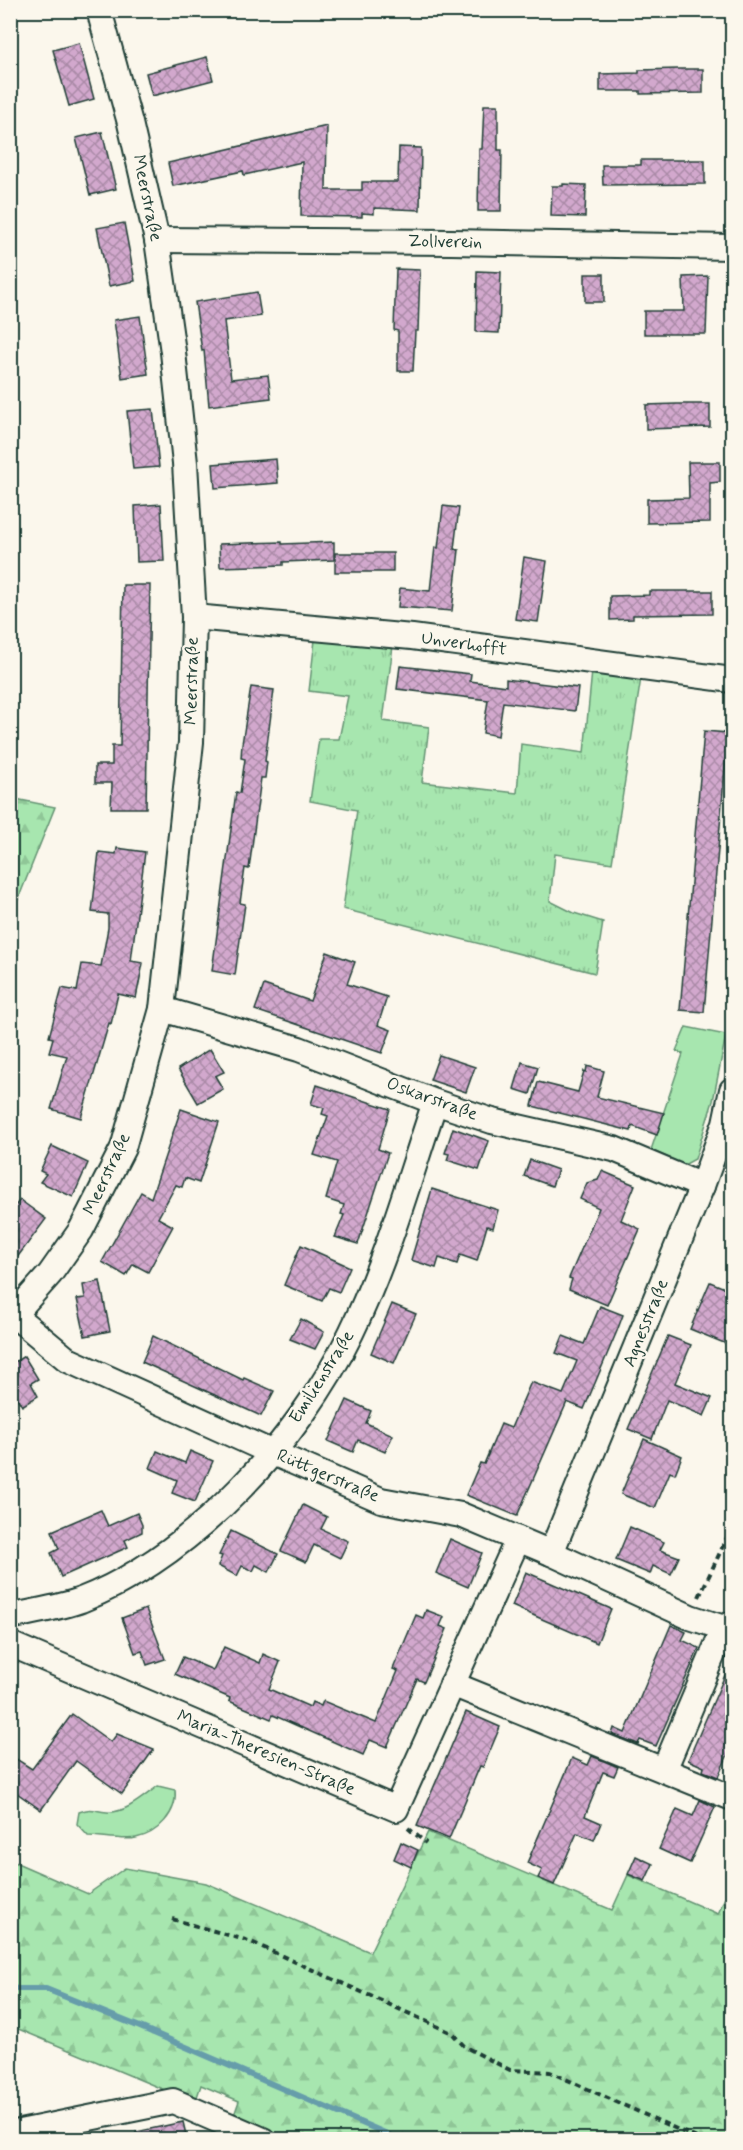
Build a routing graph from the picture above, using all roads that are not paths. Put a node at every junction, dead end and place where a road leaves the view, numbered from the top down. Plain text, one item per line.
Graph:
1 (99, 10) edge
2 (156, 240) junction
3 (732, 247) edge
4 (194, 617) junction
5 (732, 680) edge
6 (162, 1009) junction
7 (732, 1090) edge
8 (435, 1102) junction
9 (702, 1186) junction
10 (13, 1317) edge
11 (273, 1453) junction
12 (518, 1539) junction
13 (551, 1553) junction
14 (10, 1617) edge
15 (730, 1630) edge
16 (10, 1644) edge
17 (452, 1684) junction
18 (664, 1770) junction
19 (732, 1798) edge
20 (10, 2134) edge
21 (263, 2139) edge

1 - 2 street, Meerstraße
2 - 3 street, Zollverein
2 - 4 street, Meerstraße
4 - 5 street, Unverhofft
4 - 6 street, Meerstraße
6 - 8 street, Oskarstraße
6 - 10 street, Meerstraße
7 - 9 street, Agnesstraße
8 - 9 street, Oskarstraße
8 - 11 street, Emilienstraße
9 - 13 street, Agnesstraße
10 - 11 street, Rüttgerstraße
11 - 12 street, Rüttgerstraße
11 - 14 street, Emilienstraße
12 - 13 street, Rüttgerstraße
12 - 17 street, Maria-Theresien-Straße
13 - 15 street, Rüttgerstraße
15 - 18 street, Rüttgerstraße
16 - 17 street, Maria-Theresien-Straße
17 - 18 street
18 - 19 street
20 - 21 street

